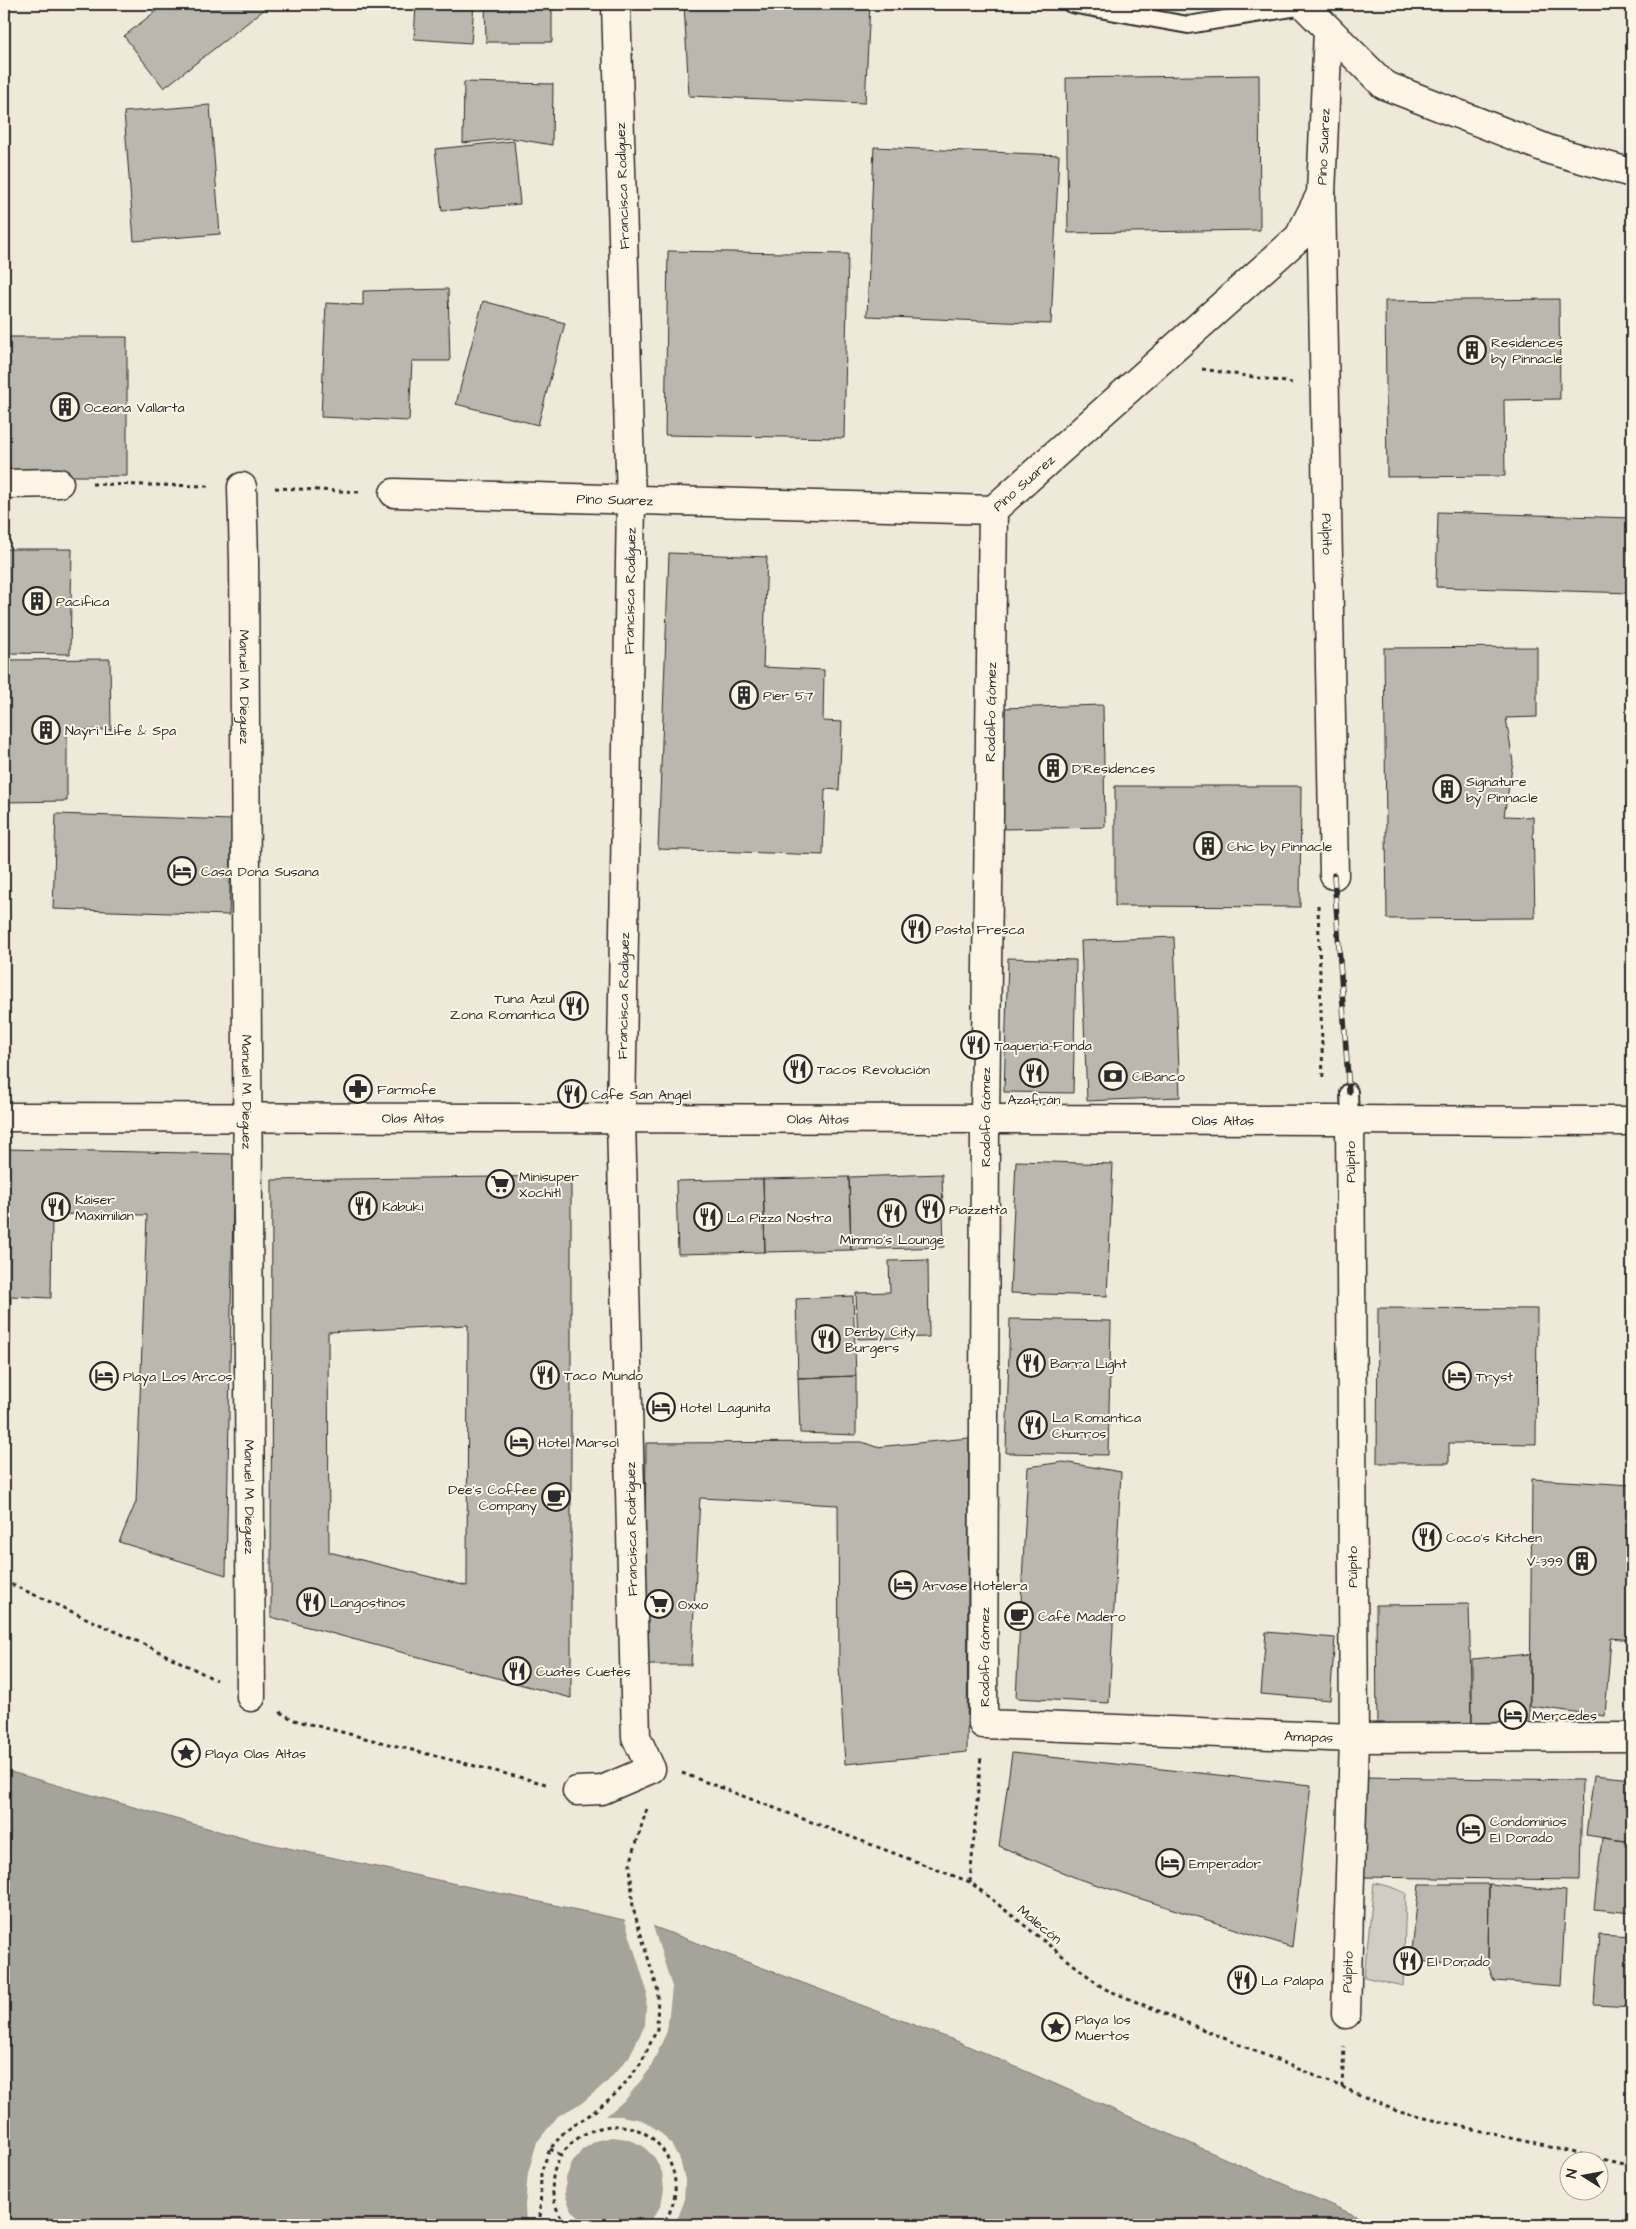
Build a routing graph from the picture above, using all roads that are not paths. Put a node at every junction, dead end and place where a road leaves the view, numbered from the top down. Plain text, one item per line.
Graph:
1 (616, 4) edge
2 (1071, 4) edge
3 (1304, 5) edge
4 (1328, 30) junction
5 (1632, 173) edge
6 (1322, 194) junction
7 (59, 483) dead end
8 (4, 484) edge
9 (242, 487) dead end
10 (394, 493) dead end
11 (630, 501) junction
12 (994, 510) junction
13 (1334, 875) road end
14 (1349, 1092) road end
15 (4, 1117) edge
16 (248, 1118) junction
17 (621, 1119) junction
18 (985, 1119) junction
19 (1350, 1120) junction
20 (1632, 1121) edge
21 (251, 1697) dead end
22 (983, 1724) joint
23 (1632, 1737) edge
24 (1354, 1738) junction
25 (577, 1791) dead end
26 (1346, 2014) road end

1 - 11 street, Francisca Rodiguez
2 - 3 lane
3 - 4 street
4 - 5 street
4 - 6 street, Pino Suarez
6 - 12 street, Pino Suarez
6 - 13 street, Púlpito
7 - 8 street
9 - 16 street, Manuel M. Dieguez
10 - 11 street, Pino Suarez
11 - 12 street, Pino Suarez
11 - 17 street, Francisca Rodiguez
12 - 18 street, Rodolfo Gómez
14 - 19 lane
15 - 16 street, Olas Altas
16 - 17 street, Olas Altas
16 - 21 street, Manuel M. Dieguez
17 - 18 street, Olas Altas
17 - 25 street, Francisca Rodríguez
18 - 19 street, Olas Altas
18 - 22 street, Rodolfo Gómez
19 - 20 street, Olas Altas
19 - 24 street, Púlpito
22 - 24 street, Amapas
23 - 24 street, Amapas
24 - 26 street, Púlpito

